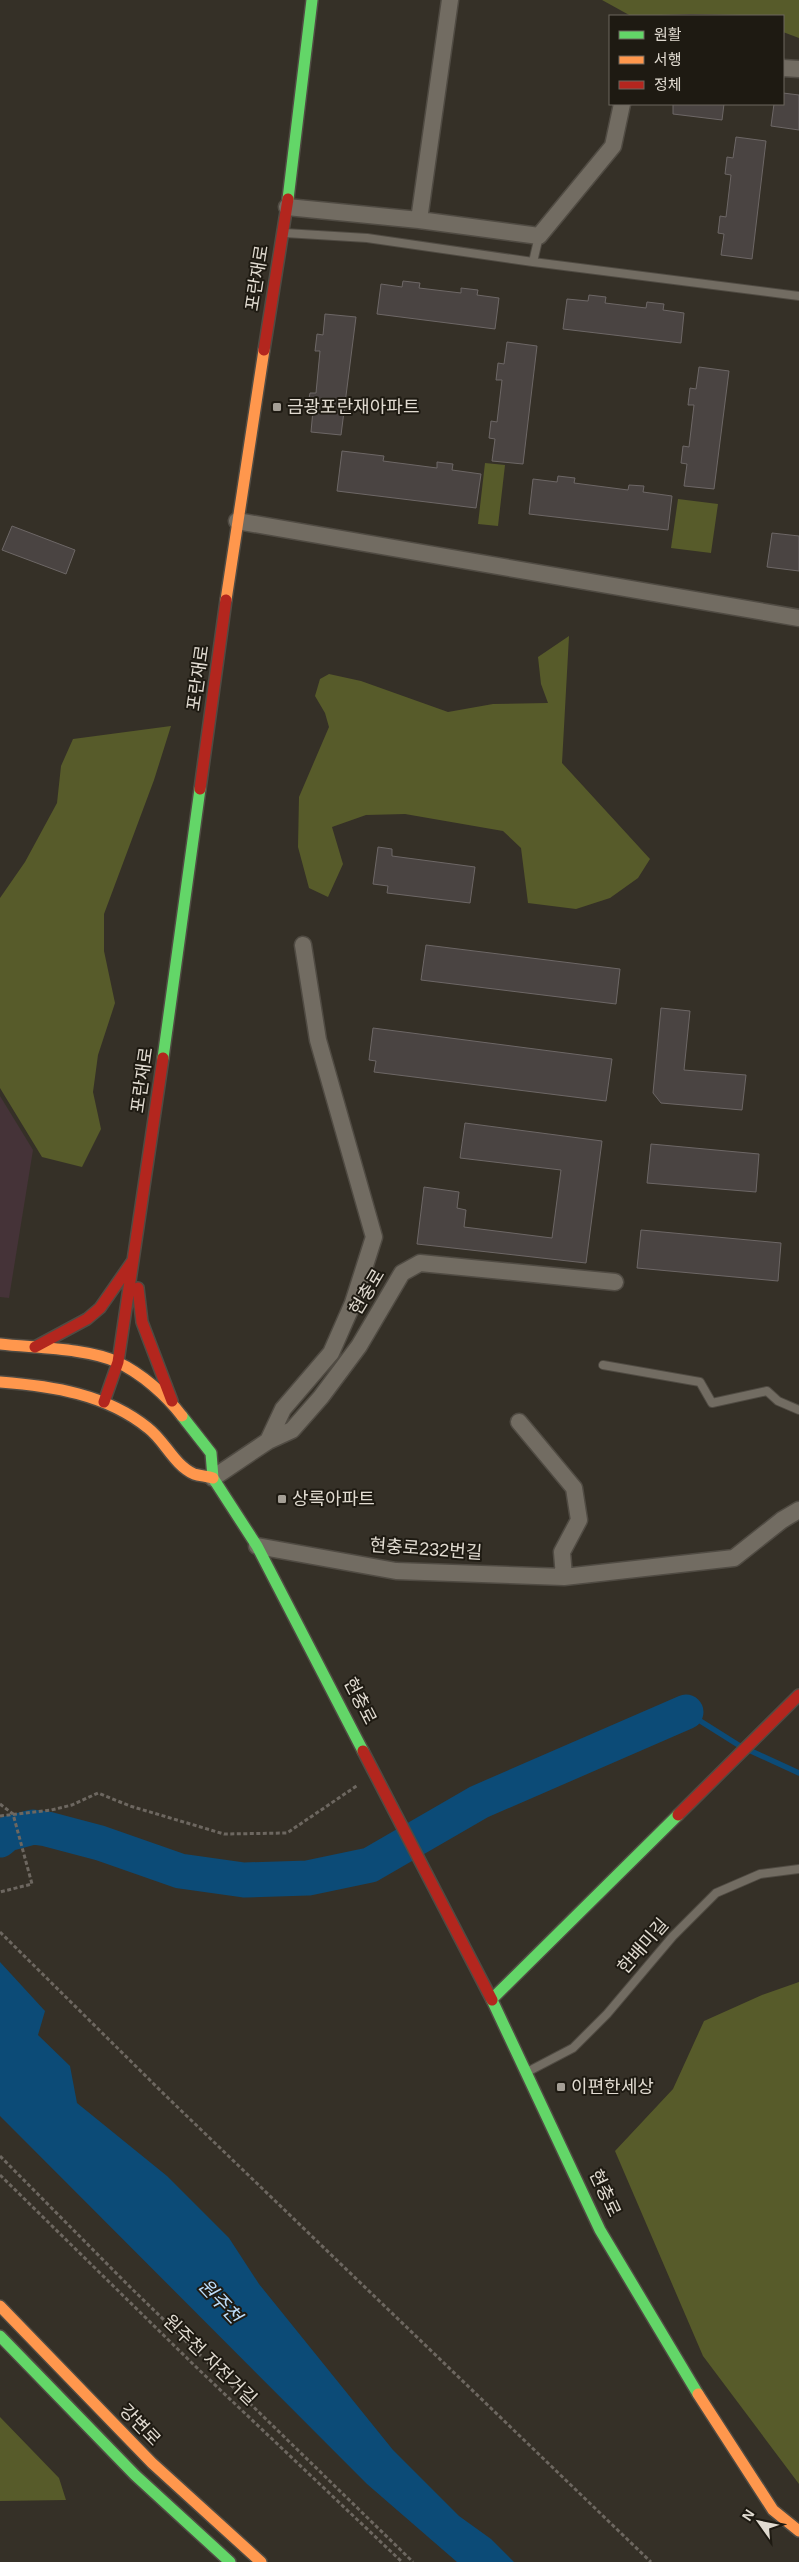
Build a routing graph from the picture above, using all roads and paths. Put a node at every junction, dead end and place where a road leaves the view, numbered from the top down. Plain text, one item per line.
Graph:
1 (312, 0) edge
2 (450, 0) edge
3 (784, 68) edge
4 (799, 68) edge
5 (622, 105) edge
6 (286, 207) junction
7 (420, 220) junction
8 (282, 232) junction
9 (539, 236) junction
10 (533, 262) junction
11 (799, 296) edge
12 (237, 521) junction
13 (799, 618) edge
14 (303, 945) dead end
15 (135, 1257) junction
16 (616, 1282) dead end
17 (0, 1344) edge
18 (35, 1347) junction
19 (118, 1362) junction
20 (603, 1365) dead end
21 (0, 1382) edge
22 (104, 1402) junction
23 (174, 1406) junction
24 (799, 1410) edge
25 (519, 1422) dead end
26 (268, 1441) junction
27 (213, 1478) junction
28 (799, 1510) edge
29 (257, 1546) junction
30 (564, 1577) junction
31 (799, 1696) edge
32 (375, 1773) junction
33 (0, 1804) edge
34 (13, 1814) junction
35 (0, 1816) edge
36 (799, 1869) edge
37 (0, 1892) edge
38 (0, 1932) edge
39 (492, 1999) junction
40 (526, 2073) junction
41 (0, 2156) edge
42 (0, 2175) edge
43 (0, 2306) edge
44 (0, 2336) edge
45 (799, 2531) edge
46 (230, 2562) edge
47 (260, 2562) edge
48 (402, 2562) edge
49 (413, 2562) edge
50 (651, 2562) edge

1 - 6 street, 포란재로
2 - 7 street
3 - 4 street
5 - 9 street
6 - 7 street
6 - 8 street, 포란재로
7 - 9 street
8 - 10 lane
8 - 12 street, 포란재로
9 - 10 lane
10 - 11 lane
12 - 13 street
12 - 15 street, 포란재로
14 - 26 street
15 - 18 street
15 - 19 street, 포란재로
15 - 23 street
16 - 26 street, 현충로
17 - 18 street, 현충로
18 - 19 street, 현충로
19 - 22 street, 포란재로
19 - 23 street, 현충로
20 - 24 lane
21 - 22 street
22 - 27 street
23 - 27 street, 현충로
25 - 30 street
26 - 27 street, 현충로
27 - 29 street, 현충로
28 - 30 street, 현충로232번길
29 - 30 street, 현충로232번길
29 - 32 street, 현충로
31 - 39 street
32 - 34 path
32 - 39 street, 현충로
33 - 34 path
34 - 35 path
34 - 37 path
36 - 40 lane, 한배미길
38 - 50 path
39 - 40 street, 현충로
40 - 45 street, 현충로
41 - 49 path
42 - 48 path, 원주천 자전거길
43 - 47 street, 강변로
44 - 46 street

